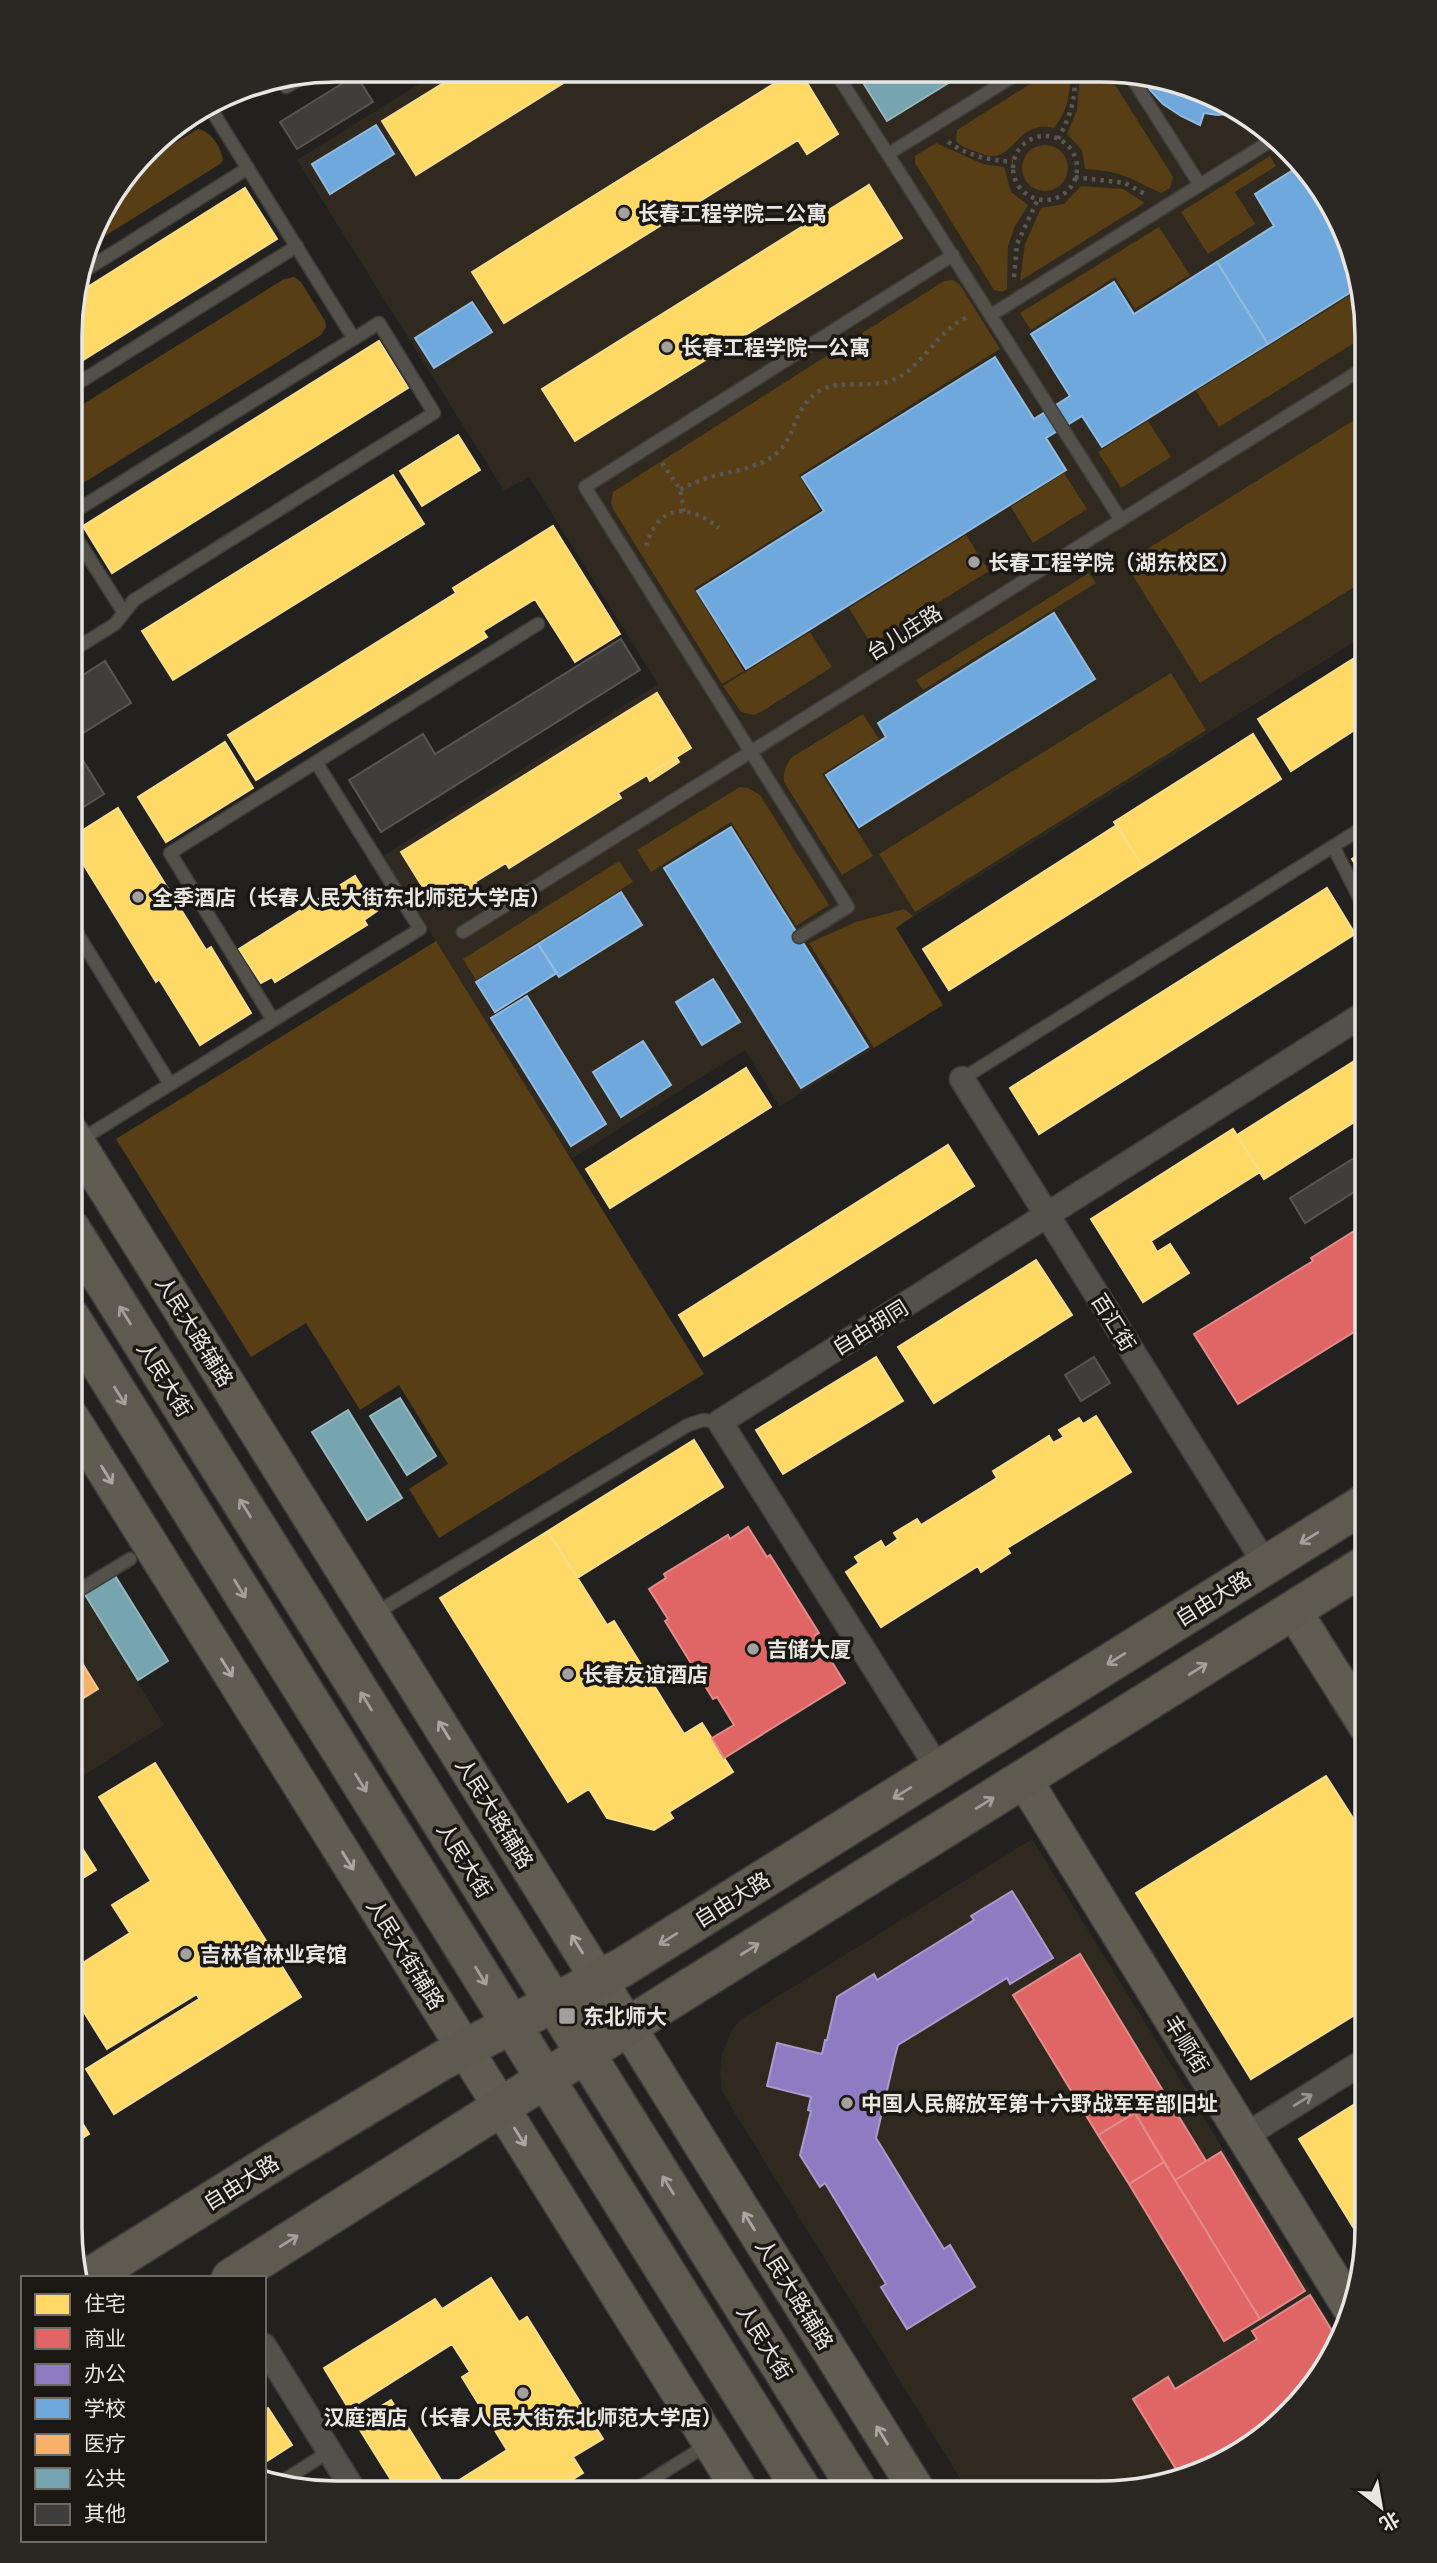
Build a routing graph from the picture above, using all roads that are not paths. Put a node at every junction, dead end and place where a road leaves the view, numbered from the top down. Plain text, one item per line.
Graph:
1 (842, 82) edge
2 (1004, 82) edge
3 (1136, 85) edge
4 (214, 113) edge
5 (1266, 144) edge
6 (888, 154) junction
7 (248, 168) junction
8 (1200, 185) junction
9 (297, 246) junction
10 (953, 255) junction
11 (93, 266) edge
12 (989, 311) junction
13 (354, 339) junction
14 (1355, 374) edge
15 (82, 381) edge
16 (82, 507) edge
17 (1121, 520) junction
18 (82, 547) edge
19 (124, 613) junction
20 (538, 624) dead end
21 (82, 645) edge
22 (750, 751) junction
23 (316, 762) junction
24 (1355, 832) edge
25 (1333, 846) junction
26 (1355, 889) edge
27 (463, 932) dead end
28 (799, 937) dead end
29 (82, 941) edge
30 (273, 1020) junction
31 (1355, 1020) edge
32 (962, 1079) joint
33 (170, 1084) junction
34 (82, 1133) edge
35 (82, 1150) edge
36 (1047, 1215) junction
37 (82, 1247) edge
38 (82, 1336) edge
39 (720, 1422) junction
40 (82, 1435) edge
41 (1355, 1509) edge
42 (130, 1559) dead end
43 (1266, 1565) junction
44 (1355, 1571) edge
45 (82, 1588) edge
46 (1293, 1610) junction
47 (372, 1615) junction
48 (1355, 1708) edge
49 (939, 1770) junction
50 (1023, 1779) junction
51 (599, 1979) junction
52 (554, 2002) junction
53 (511, 2025) junction
54 (628, 2026) junction
55 (465, 2049) junction
56 (586, 2053) junction
57 (1355, 2067) edge
58 (545, 2079) junction
59 (501, 2107) junction
60 (1245, 2136) junction
61 (91, 2276) edge
62 (234, 2276) edge
63 (1344, 2298) edge
64 (266, 2349) edge
65 (711, 2443) junction
66 (330, 2451) junction
67 (290, 2476) edge
68 (348, 2481) edge
69 (650, 2481) edge
70 (734, 2481) edge
71 (796, 2481) edge
72 (852, 2481) edge
73 (911, 2481) edge

1 - 6 lane
2 - 6 lane
3 - 8 lane
4 - 7 lane
5 - 8 lane
6 - 10 lane
7 - 9 lane
7 - 11 lane
8 - 12 lane
9 - 13 lane
9 - 15 lane
10 - 12 lane
10 - 22 lane
12 - 17 lane
13 - 16 lane
13 - 19 lane
14 - 17 lane, 台儿庄路
17 - 22 lane, 台儿庄路
18 - 19 lane
19 - 21 lane
20 - 23 lane
22 - 27 lane, 台儿庄路
22 - 28 lane
23 - 30 lane
23 - 30 lane
24 - 25 lane
25 - 26 lane
25 - 32 lane
29 - 33 lane
30 - 33 lane
31 - 36 street, 自由胡同
32 - 36 street, 百汇街
33 - 34 lane
35 - 47 main road, 人民大路辅路
36 - 39 street, 自由胡同
36 - 43 street, 百汇街
52 -> 37 main road, 人民大街
38 -> 53 main road
39 - 47 lane
39 - 49 street
40 -> 55 main road, 人民大街辅路
41 -> 43 main road, 自由大路
42 - 45 lane
43 -> 49 main road, 自由大路
44 - 46 main road
46 - 48 main road
50 -> 46 main road
51 -> 47 main road, 人民大路辅路
49 -> 51 main road, 自由大路
54 -> 50 main road
50 - 60 main road, 丰顺街
51 - 52 main road, 自由大路
51 - 54 main road, 人民大路辅路
52 - 53 main road, 自由大路
52 - 56 main road, 人民大街
53 - 55 main road, 自由大路
53 - 58 main road
54 - 56 main road
73 -> 54 main road, 人民大路辅路
55 - 59 main road, 人民大街辅路
55 - 61 main road, 自由大路
56 - 58 main road
72 -> 56 main road, 人民大街
60 -> 57 street
58 - 59 main road
58 - 71 main road
62 -> 59 main road
59 -> 65 main road, 人民大街辅路
60 - 63 main road, 丰顺街
64 - 66 street
65 - 69 lane
65 - 70 main road, 人民大街辅路
66 - 67 lane
66 - 68 street

